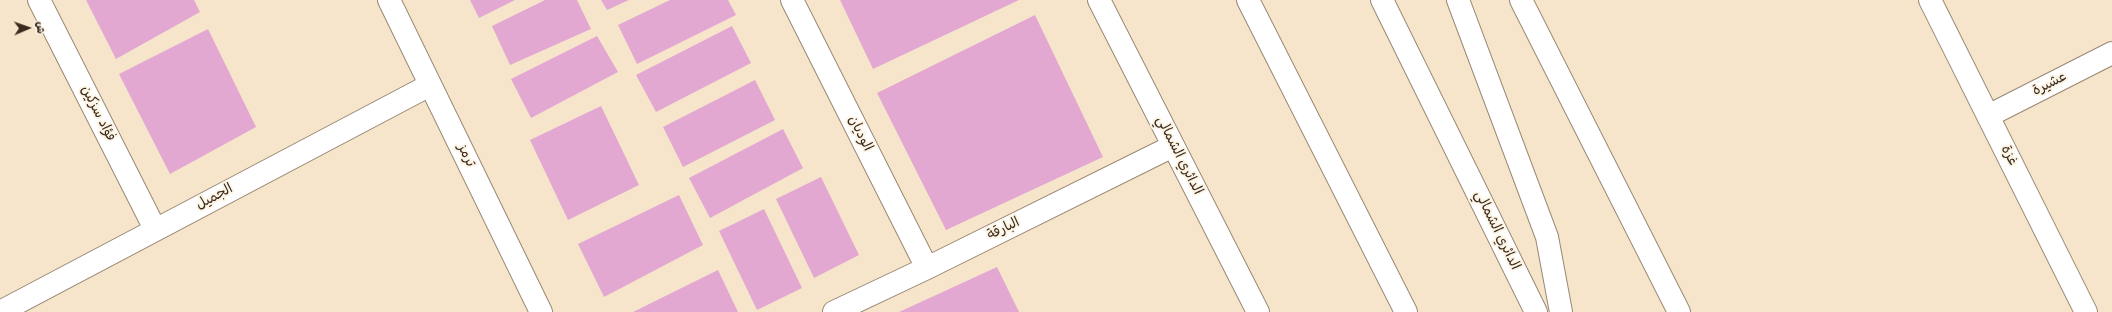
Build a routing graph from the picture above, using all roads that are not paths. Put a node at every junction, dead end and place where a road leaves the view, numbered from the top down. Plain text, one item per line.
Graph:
1 (39, 0) edge
2 (390, 0) edge
3 (792, 0) edge
4 (1099, 0) edge
5 (1248, 0) edge
6 (1382, 0) edge
7 (1458, 0) edge
8 (1521, 0) edge
9 (1930, 0) edge
10 (2112, 53) edge
11 (430, 85) junction
12 (1988, 116) junction
13 (1173, 146) junction
14 (155, 229) junction
15 (927, 268) junction
16 (0, 312) edge
17 (541, 312) edge
18 (834, 312) edge
19 (1258, 312) edge
20 (1406, 312) edge
21 (1536, 312) edge
22 (1561, 312) edge
23 (1679, 312) edge
24 (2086, 312) edge

1 - 14 main road, فؤاد سزكين
2 - 11 main road, ترمز
3 - 15 main road, الوديان
4 - 13 main road, الدائري الشمالي
5 - 20 main road
6 - 21 main road, الدائري الشمالي
7 - 22 main road
8 - 23 main road
9 - 12 main road, غزة
10 - 12 main road, عشيرة
11 - 14 main road, الجميل
11 - 17 main road, ترمز
12 - 24 main road, غزة
13 - 15 main road, البارقة
13 - 19 main road, الدائري الشمالي
14 - 16 main road, الجميل
15 - 18 main road, البارقة

